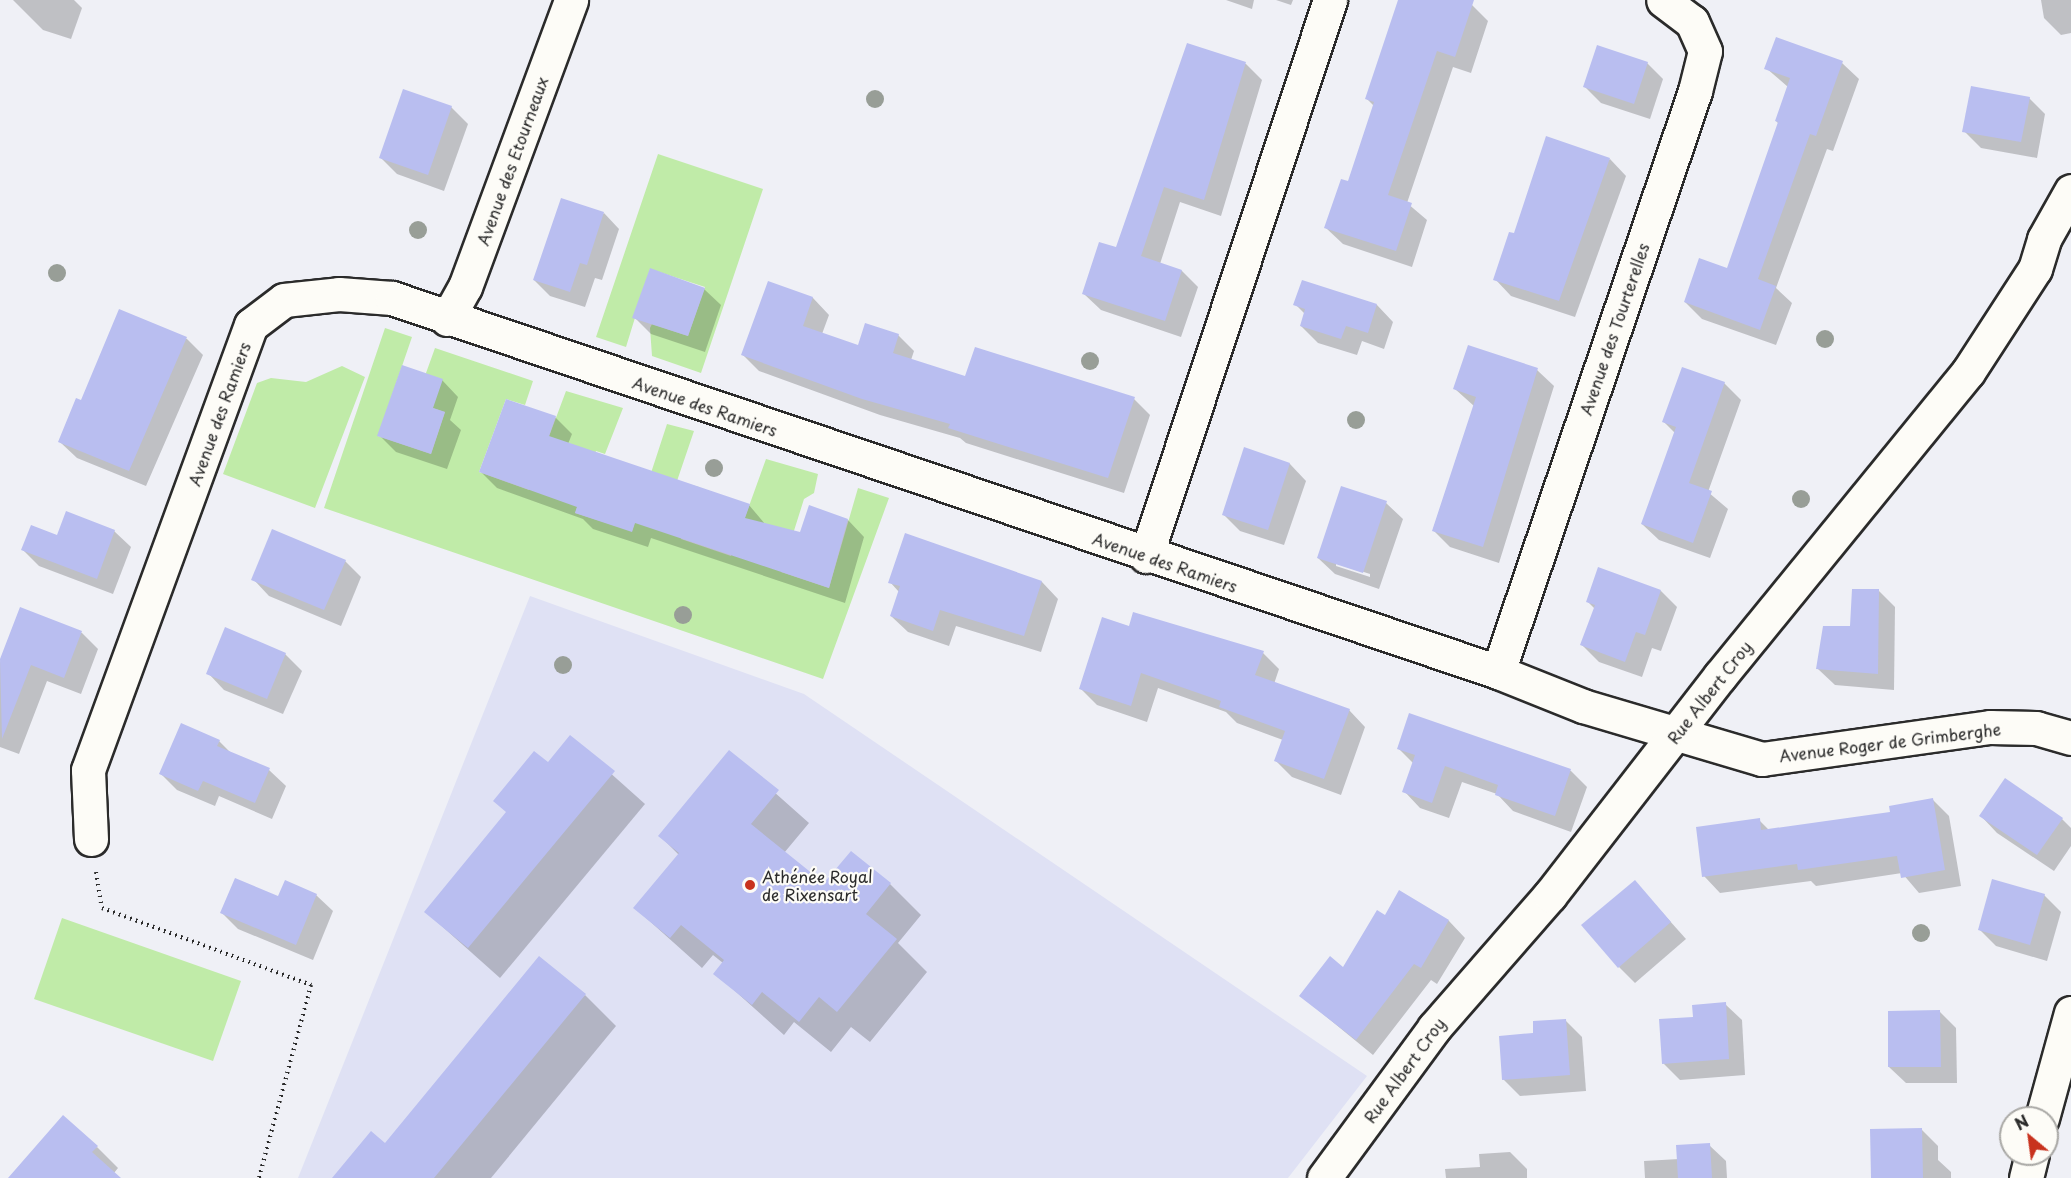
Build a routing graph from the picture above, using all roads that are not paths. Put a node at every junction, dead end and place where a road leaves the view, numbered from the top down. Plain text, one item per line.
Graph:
1 (571, 0) edge
2 (1330, 0) edge
3 (1663, 0) edge
4 (2068, 204) edge
5 (447, 319) junction
6 (1146, 556) junction
7 (1498, 672) junction
8 (1675, 735) junction
9 (2071, 738) edge
10 (91, 839) road end
11 (2071, 1013) edge
12 (2045, 1106) edge
13 (1324, 1178) edge

1 - 5 street, Avenue des Etourneaux
2 - 6 street
3 - 7 street, Avenue des Tourterelles
4 - 8 street, Rue Albert Croy
5 - 6 street, Avenue des Ramiers
5 - 10 street, Avenue des Ramiers
6 - 7 street, Avenue des Ramiers
7 - 8 street, Avenue des Ramiers
8 - 9 street, Avenue Roger de Grimberghe
8 - 13 street, Rue Albert Croy
11 - 12 street

